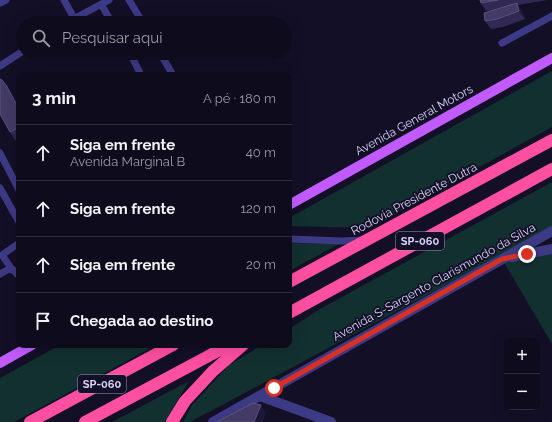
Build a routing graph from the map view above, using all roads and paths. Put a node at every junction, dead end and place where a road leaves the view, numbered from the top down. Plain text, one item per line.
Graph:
1 (6, 0) edge
2 (64, 0) edge
3 (109, 0) edge
4 (129, 0) edge
5 (0, 3) edge
6 (101, 4) junction
7 (73, 16) edge
8 (78, 16) edge
9 (108, 16) edge
10 (139, 16) edge
11 (552, 16) edge
12 (502, 43) dead end
13 (16, 56) edge
14 (552, 58) edge
15 (134, 60) edge
16 (164, 60) edge
17 (0, 66) edge
18 (140, 72) edge
19 (171, 72) edge
20 (552, 140) edge
21 (0, 153) edge
22 (552, 169) edge
23 (16, 184) edge
24 (0, 188) edge
25 (292, 203) edge
26 (16, 217) edge
27 (552, 232) edge
28 (292, 239) edge
29 (368, 239) junction
30 (16, 245) edge
31 (552, 249) edge
32 (502, 259) junction
33 (11, 268) junction
34 (16, 273) edge
35 (0, 274) edge
36 (292, 280) edge
37 (292, 310) edge
38 (27, 348) edge
39 (223, 348) edge
40 (240, 348) edge
41 (161, 349) edge
42 (0, 363) edge
43 (260, 396) junction
44 (30, 422) edge
45 (85, 422) edge
46 (172, 422) edge
47 (213, 422) edge
48 (331, 422) edge

1 - 5 lane
2 - 7 lane
3 - 6 lane
4 - 10 lane
6 - 8 lane
6 - 9 lane
11 - 12 lane
13 - 17 lane
14 - 25 main road, Avenida General Motors
15 - 18 lane
16 - 19 lane
20 - 29 highway, Rodovia Presidente Dutra / SP-060
21 - 23 lane
22 - 37 highway, SP-060
24 - 26 lane
27 - 32 street, Avenida S-Sargento Clarismundo da Silva
28 - 29 lane
29 - 36 highway, Rodovia Presidente Dutra / SP-060
30 - 33 lane
31 - 32 street
32 - 43 street, Avenida S-Sargento Clarismundo da Silva
33 - 34 lane
33 - 35 lane
38 - 42 main road
39 - 45 highway, SP-060
40 - 46 highway
41 - 44 highway, SP-060
43 - 47 street, Avenida S-Sargento Clarismundo da Silva
43 - 48 street

